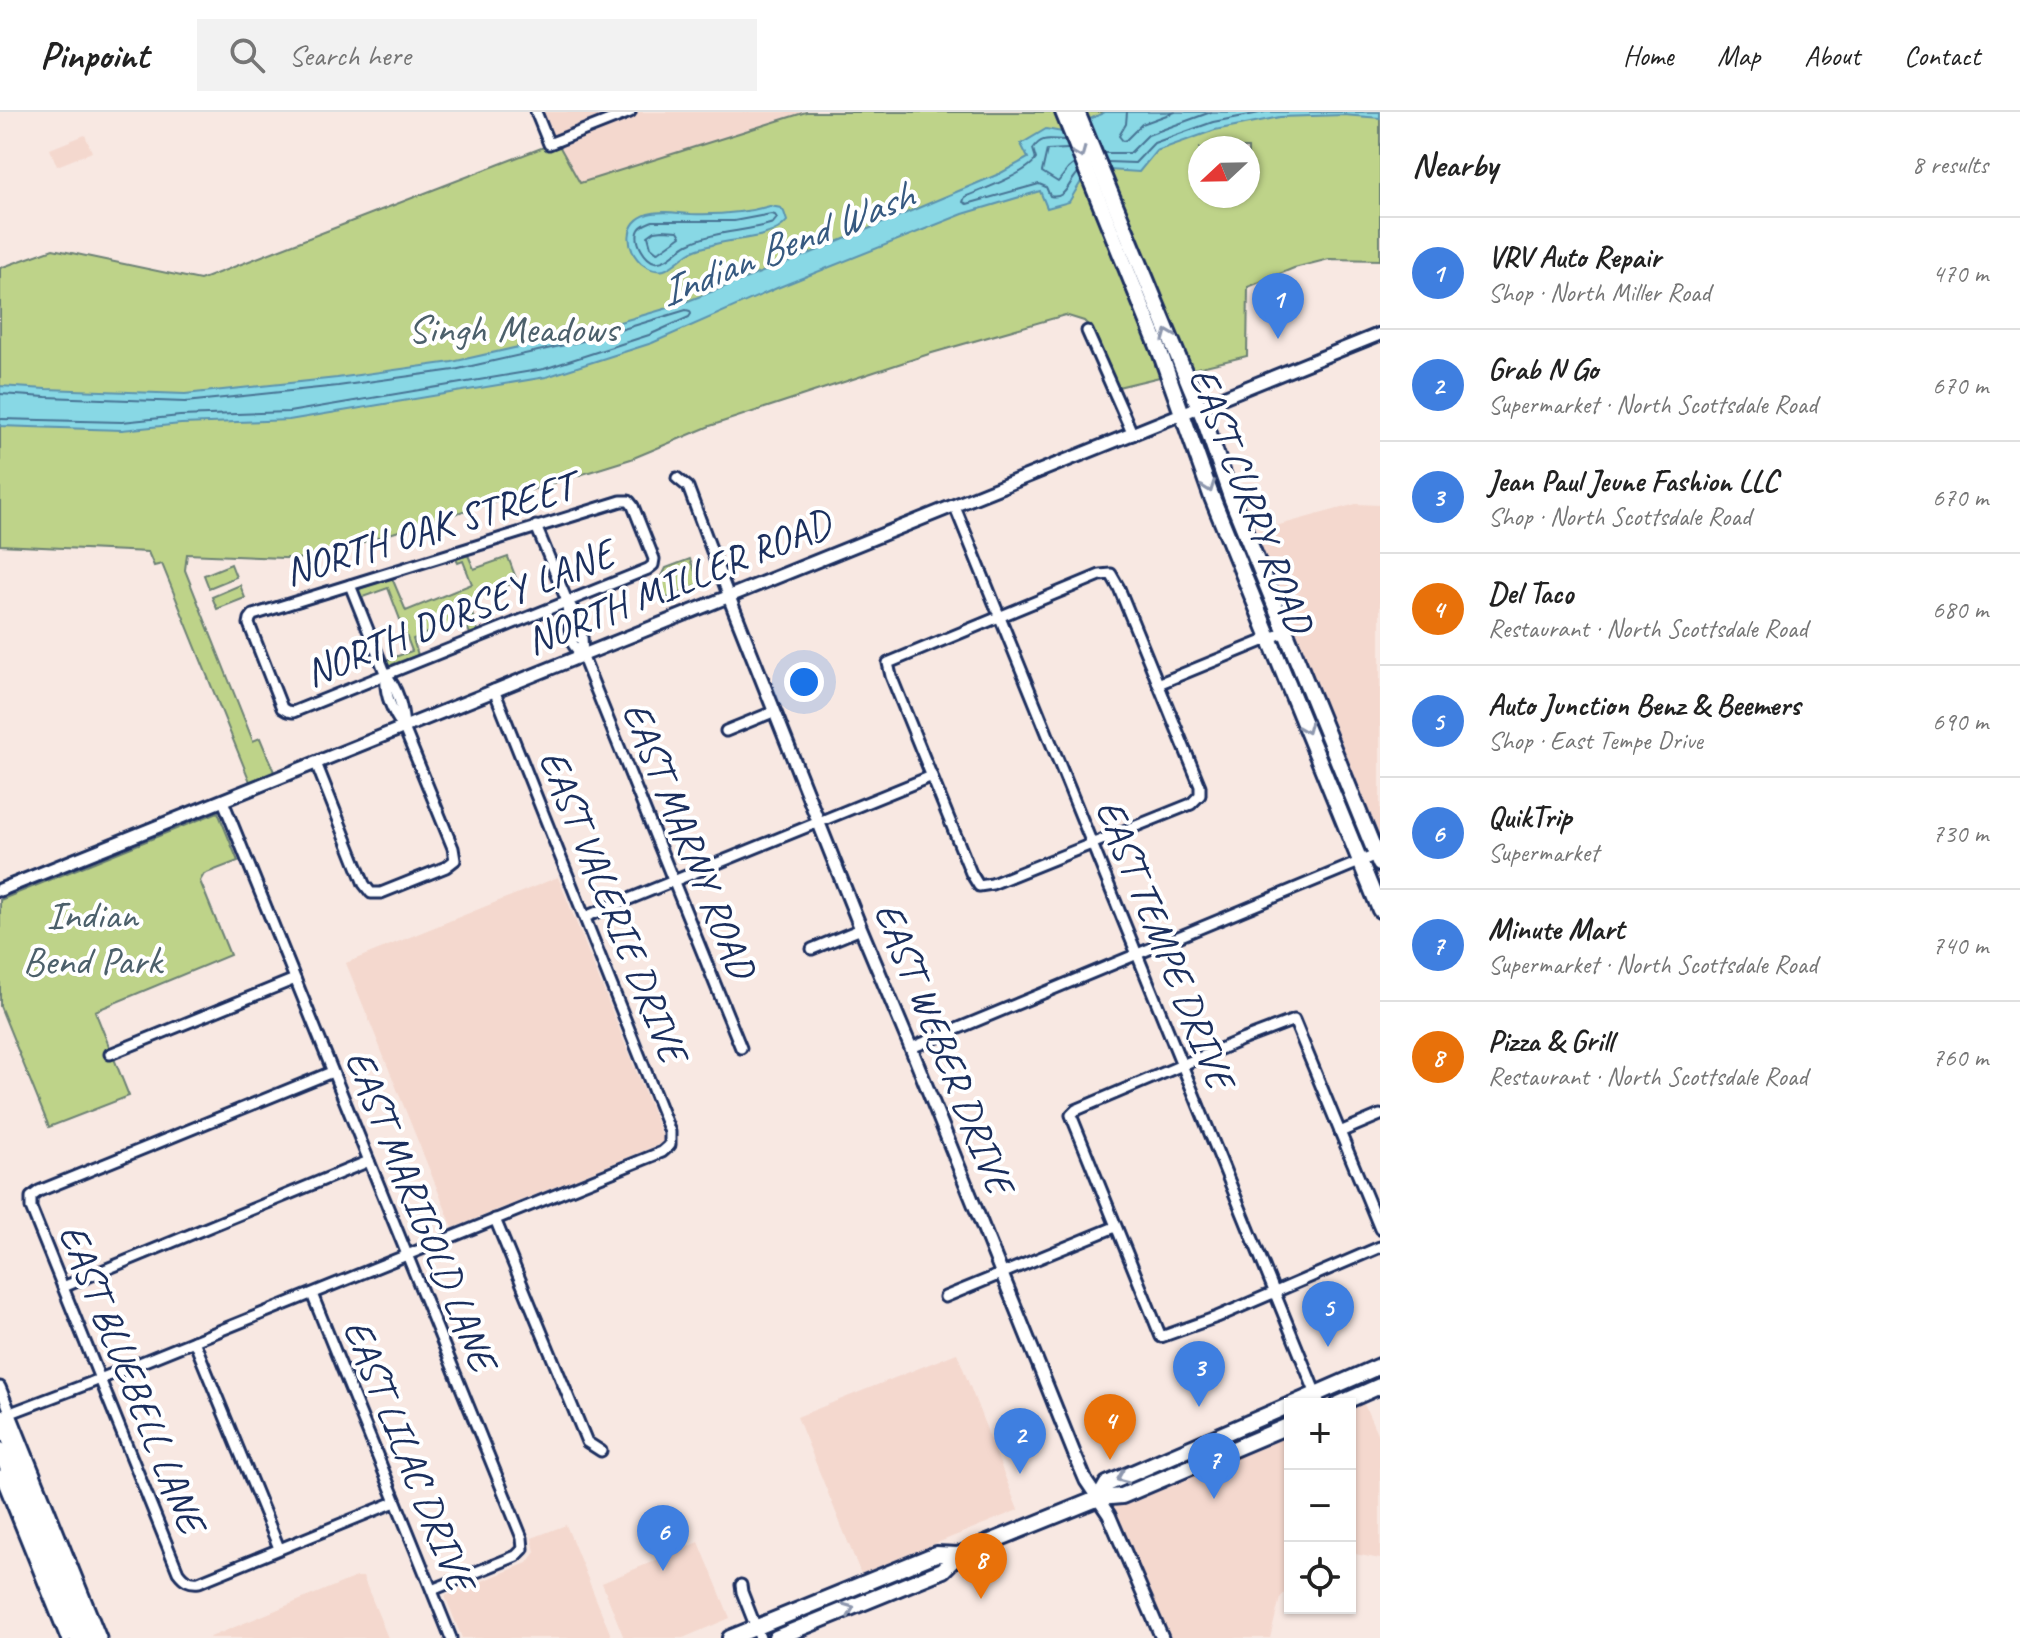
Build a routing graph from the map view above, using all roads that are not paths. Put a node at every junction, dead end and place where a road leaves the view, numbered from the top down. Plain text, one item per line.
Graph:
1 (536, 112) edge
2 (630, 112) edge
3 (1072, 115) edge
4 (1099, 183) junction
5 (1087, 331) dead end
6 (1380, 334) edge
7 (1198, 407) junction
8 (1183, 414) junction
9 (1133, 435) junction
10 (677, 478) dead end
11 (955, 507) junction
12 (536, 526) junction
13 (653, 565) joint
14 (350, 585) junction
15 (729, 597) junction
16 (567, 601) junction
17 (999, 617) junction
18 (1285, 632) junction
19 (1269, 639) junction
20 (582, 655) junction
21 (386, 675) junction
22 (1158, 684) junction
23 (494, 690) junction
24 (287, 711) joint
25 (773, 712) junction
26 (404, 728) junction
27 (726, 731) dead end
28 (316, 763) junction
29 (932, 776) junction
30 (223, 801) junction
31 (819, 823) junction
32 (1092, 844) junction
33 (1378, 860) edge
34 (1360, 862) junction
35 (673, 881) junction
36 (0, 890) edge
37 (1380, 910) edge
38 (585, 917) junction
39 (861, 929) junction
40 (812, 949) dead end
41 (1136, 955) junction
42 (295, 979) junction
43 (741, 1048) dead end
44 (911, 1048) junction
45 (110, 1054) dead end
46 (1182, 1065) junction
47 (332, 1072) junction
48 (1380, 1115) edge
49 (1340, 1132) junction
50 (369, 1161) junction
51 (495, 1219) junction
52 (1115, 1227) junction
53 (1380, 1229) edge
54 (1380, 1247) edge
55 (407, 1255) junction
56 (1001, 1274) junction
57 (63, 1287) junction
58 (1274, 1292) junction
59 (312, 1294) junction
60 (945, 1297) dead end
61 (194, 1341) junction
62 (1380, 1366) edge
63 (100, 1379) junction
64 (1380, 1386) edge
65 (0, 1387) edge
66 (1318, 1398) edge
67 (1320, 1398) edge
68 (1353, 1398) edge
69 (1284, 1408) edge
70 (3, 1415) edge
71 (1284, 1428) edge
72 (0, 1450) edge
73 (601, 1451) dead end
74 (0, 1475) edge
75 (1099, 1498) junction
76 (395, 1502) junction
77 (279, 1548) junction
78 (958, 1555) junction
79 (741, 1585) dead end
80 (432, 1590) junction
81 (758, 1633) edge
82 (66, 1638) edge
83 (77, 1638) edge
84 (91, 1638) edge
85 (101, 1638) edge
86 (451, 1638) edge
87 (730, 1638) edge
88 (776, 1638) edge
89 (1162, 1638) edge

1 - 2 street
3 - 4 main road, EAST CURRY ROAD
7 -> 4 main road, EAST CURRY ROAD
4 - 8 main road, EAST CURRY ROAD
5 - 9 street
6 - 7 street, NORTH MILLER ROAD
7 - 8 street, NORTH MILLER ROAD
7 - 18 main road, EAST CURRY ROAD
8 - 9 street, NORTH MILLER ROAD
8 -> 19 main road, EAST CURRY ROAD
9 - 11 street, NORTH MILLER ROAD
10 - 15 street, EAST WEBER DRIVE
11 - 15 street, NORTH MILLER ROAD
11 - 17 street, EAST TEMPE DRIVE
12 - 13 street, NORTH OAK STREET
12 - 14 street, NORTH OAK STREET
12 - 16 street, EAST MARNY ROAD
13 - 16 street, NORTH DORSEY LANE
14 - 21 street
14 - 24 street, NORTH OAK STREET
15 - 20 street, NORTH MILLER ROAD
15 - 25 street, EAST WEBER DRIVE
16 - 20 street, EAST MARNY ROAD
16 - 21 street, NORTH DORSEY LANE
17 - 22 street
17 - 29 street
17 - 32 street, EAST TEMPE DRIVE
18 - 19 street
18 - 33 main road, EAST CURRY ROAD
19 - 22 street
19 -> 34 main road, EAST CURRY ROAD
20 - 23 street, NORTH MILLER ROAD
20 - 35 street, EAST MARNY ROAD
21 - 24 street, NORTH DORSEY LANE
21 - 26 street
22 - 32 street
23 - 26 street, NORTH MILLER ROAD
23 - 38 street, EAST VALERIE DRIVE
25 - 27 street
25 - 31 street, EAST WEBER DRIVE
26 - 28 street, NORTH MILLER ROAD
26 - 28 street
28 - 30 street, NORTH MILLER ROAD
29 - 31 street
29 - 32 street
30 - 36 street, NORTH MILLER ROAD
30 - 42 street, EAST MARIGOLD LANE
31 - 35 street
31 - 39 street, EAST WEBER DRIVE
32 - 41 street, EAST TEMPE DRIVE
33 - 34 street
34 - 37 main road, EAST CURRY ROAD
34 - 41 street
35 - 38 street
35 - 43 street, EAST MARNY ROAD
38 - 51 street, EAST VALERIE DRIVE
39 - 40 street
39 - 44 street, EAST WEBER DRIVE
41 - 44 street
41 - 46 street, EAST TEMPE DRIVE
42 - 45 street
42 - 47 street, EAST MARIGOLD LANE
44 - 56 street, EAST WEBER DRIVE
46 - 49 street
46 - 52 street
46 - 58 street, EAST TEMPE DRIVE
47 - 50 street, EAST MARIGOLD LANE
47 - 57 street, EAST BLUEBELL LANE
48 - 49 street
49 - 53 street
50 - 55 street, EAST MARIGOLD LANE
50 - 57 street
51 - 55 street
51 - 73 street
52 - 56 street
52 - 58 street
54 - 58 street
55 - 59 street
55 - 80 street, EAST MARIGOLD LANE
56 - 60 street
56 - 75 street, EAST WEBER DRIVE
57 - 63 street, EAST BLUEBELL LANE
58 - 66 street, EAST TEMPE DRIVE
59 - 61 street
59 - 76 street, EAST LILAC DRIVE
61 - 63 street
61 - 77 street
62 - 67 main road
63 - 70 street
63 - 77 street, EAST BLUEBELL LANE
64 - 68 main road
65 - 70 street
69 -> 75 main road
70 - 84 main road
70 - 85 street
71 - 75 main road
72 - 83 main road
74 - 82 street
75 - 78 main road
75 - 89 street, EAST WEBER DRIVE
76 - 77 street
76 - 80 street, EAST LILAC DRIVE
78 - 81 main road
88 -> 78 main road
79 - 81 street
80 - 86 street, EAST LILAC DRIVE
81 - 87 main road

